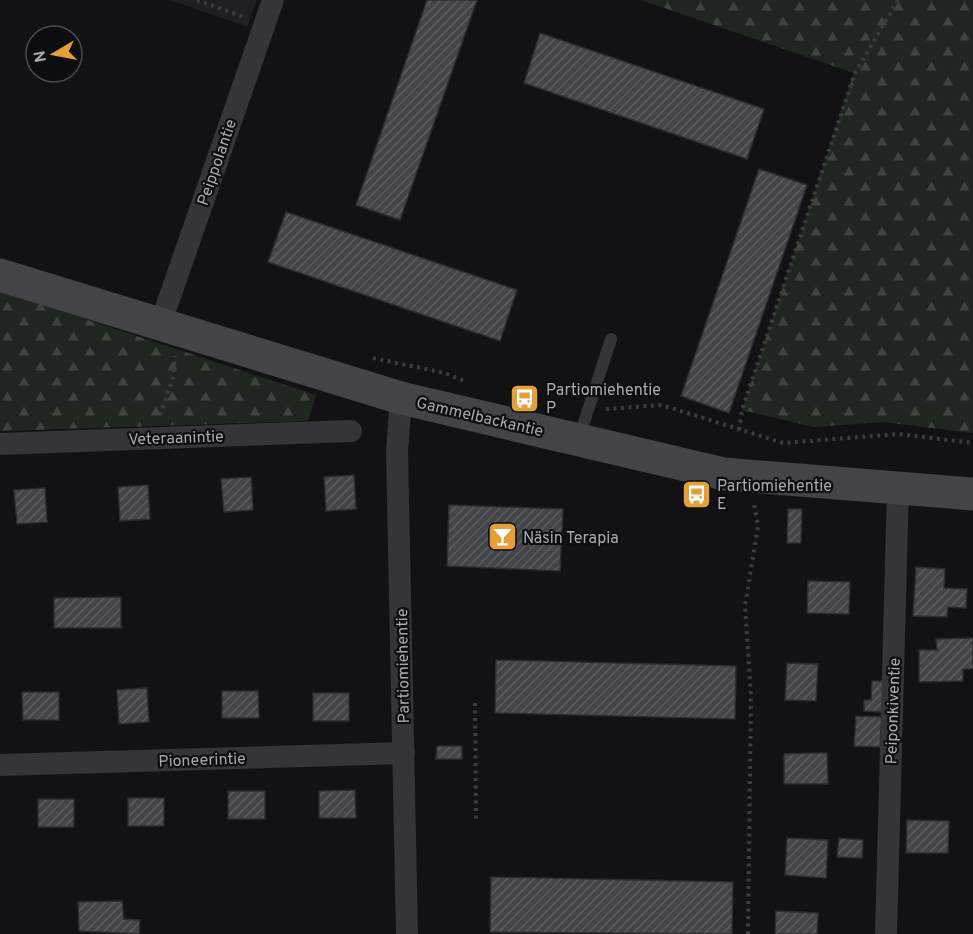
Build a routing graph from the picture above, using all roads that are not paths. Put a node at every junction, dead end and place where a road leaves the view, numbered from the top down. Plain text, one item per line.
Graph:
1 (273, 0) edge
2 (0, 275) edge
3 (160, 326) junction
4 (611, 339) dead end
5 (401, 398) junction
6 (584, 424) junction
7 (351, 431) dead end
8 (0, 444) edge
9 (898, 487) junction
10 (973, 494) edge
11 (404, 753) junction
12 (0, 765) edge
13 (407, 934) edge
14 (886, 934) edge

1 - 3 street, Peippolantie
2 - 3 street, Gammelbackantie
3 - 5 street, Gammelbackantie
4 - 6 lane
5 - 6 street, Gammelbackantie
5 - 11 street, Partiomiehentie
6 - 9 street, Gammelbackantie
7 - 8 street, Veteraanintie
9 - 10 street, Gammelbackantie
9 - 14 street, Peiponkiventie
11 - 12 street, Pioneerintie
11 - 13 street, Partiomiehentie

